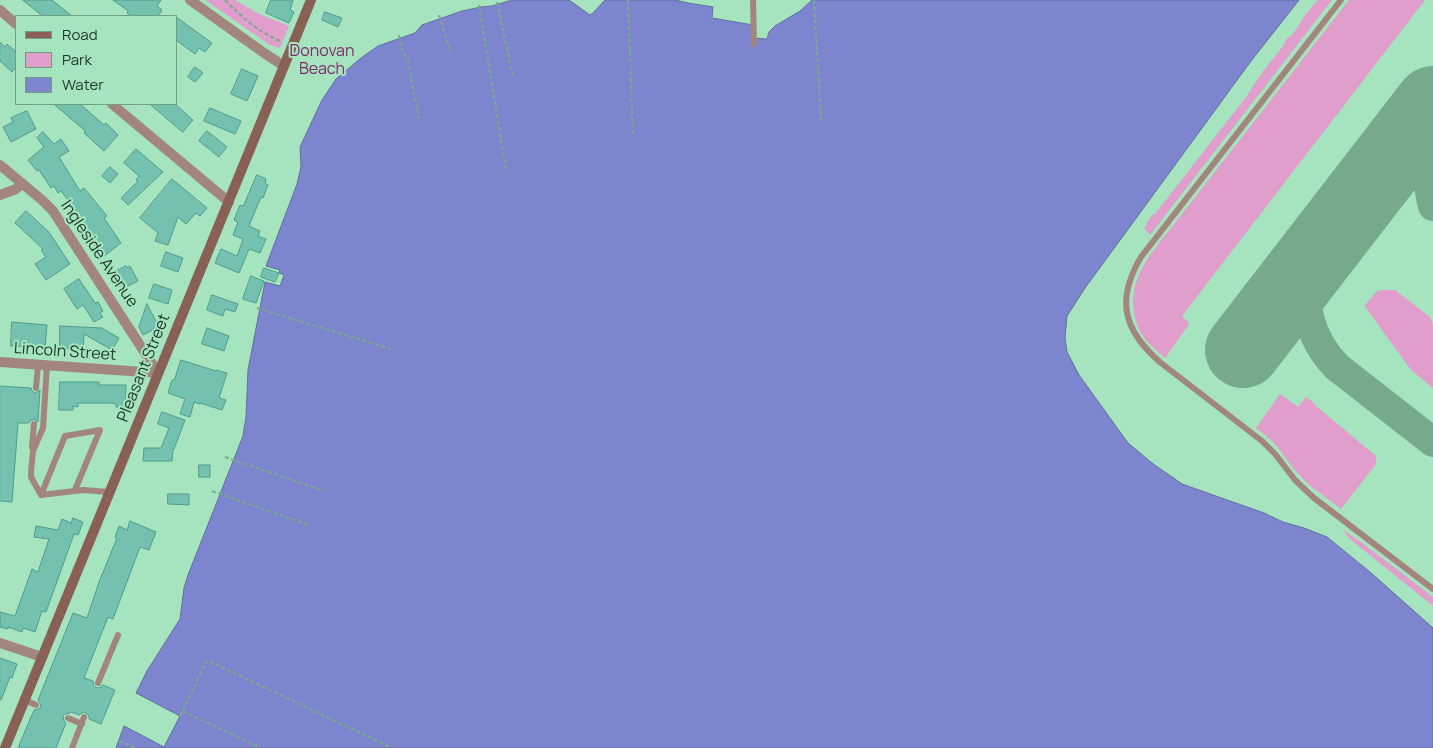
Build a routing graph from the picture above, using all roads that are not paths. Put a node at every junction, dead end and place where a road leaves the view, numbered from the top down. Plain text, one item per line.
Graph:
1 (190, 0) edge
2 (311, 0) edge
3 (753, 0) edge
4 (1340, 0) edge
5 (0, 10) edge
6 (15, 23) edge
7 (754, 44) dead end
8 (284, 66) junction
9 (113, 105) edge
10 (0, 165) edge
11 (22, 183) junction
12 (0, 195) edge
13 (229, 202) junction
14 (0, 362) edge
15 (42, 365) junction
16 (158, 373) junction
17 (36, 388) dead end
18 (34, 424) dead end
19 (32, 455) junction
20 (75, 490) junction
21 (110, 492) junction
22 (41, 495) junction
23 (1433, 589) edge
24 (118, 634) dead end
25 (0, 644) edge
26 (42, 657) junction
27 (98, 683) dead end
28 (24, 700) junction
29 (36, 705) dead end
30 (68, 718) dead end
31 (5, 748) edge
32 (72, 748) edge

1 - 8 street
2 - 8 main road, Pleasant Street
3 - 7 lane
4 - 23 lane
5 - 6 street
8 - 13 main road, Pleasant Street
9 - 13 street
10 - 11 street, Ingleside Avenue
11 - 12 street
11 - 16 street, Ingleside Avenue
13 - 16 main road, Pleasant Street
14 - 15 street, Lincoln Street
15 - 16 street, Lincoln Street
15 - 17 lane
15 - 19 lane
16 - 21 main road, Pleasant Street
18 - 19 lane
19 - 22 lane
20 - 21 lane
20 - 22 lane
20 - 22 lane
21 - 26 main road, Pleasant Street
24 - 27 lane
25 - 26 street
26 - 28 main road, Pleasant Street
28 - 29 lane
28 - 31 main road, Pleasant Street
30 - 32 lane

